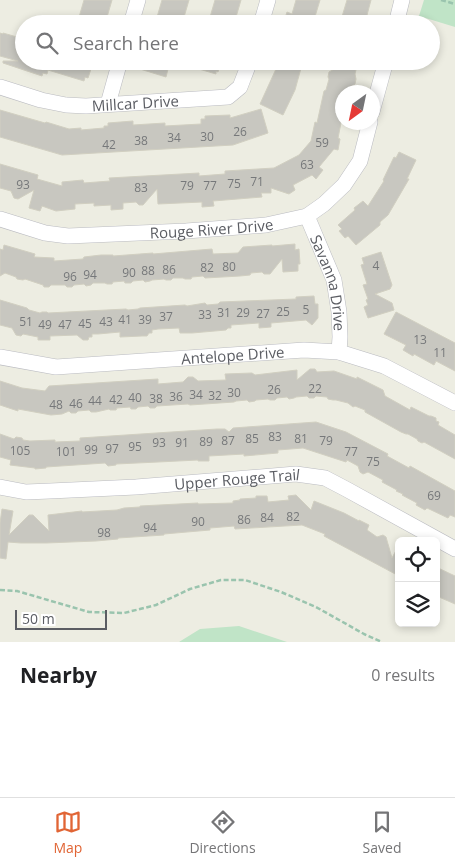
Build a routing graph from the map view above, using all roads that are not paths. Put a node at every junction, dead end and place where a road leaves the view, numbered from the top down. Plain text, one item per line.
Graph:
1 (138, 0) edge
2 (268, 0) edge
3 (402, 0) edge
4 (134, 15) edge
5 (264, 15) edge
6 (398, 15) edge
7 (117, 70) edge
8 (247, 70) edge
9 (384, 70) edge
10 (379, 85) edge
11 (0, 87) edge
12 (108, 104) junction
13 (368, 130) edge
14 (307, 216) junction
15 (0, 219) edge
16 (339, 352) junction
17 (0, 357) edge
18 (455, 403) edge
19 (0, 487) edge
20 (455, 549) edge

1 - 4 street
2 - 5 street
3 - 6 street
7 - 12 street
8 - 12 street, Millcar Drive
9 - 10 street
11 - 12 street, Millcar Drive
13 - 14 street, Rouge River Drive
14 - 15 street, Rouge River Drive
14 - 16 street, Savanna Drive
16 - 17 street, Antelope Drive
16 - 18 street, Antelope Drive
19 - 20 street, Upper Rouge Trail

